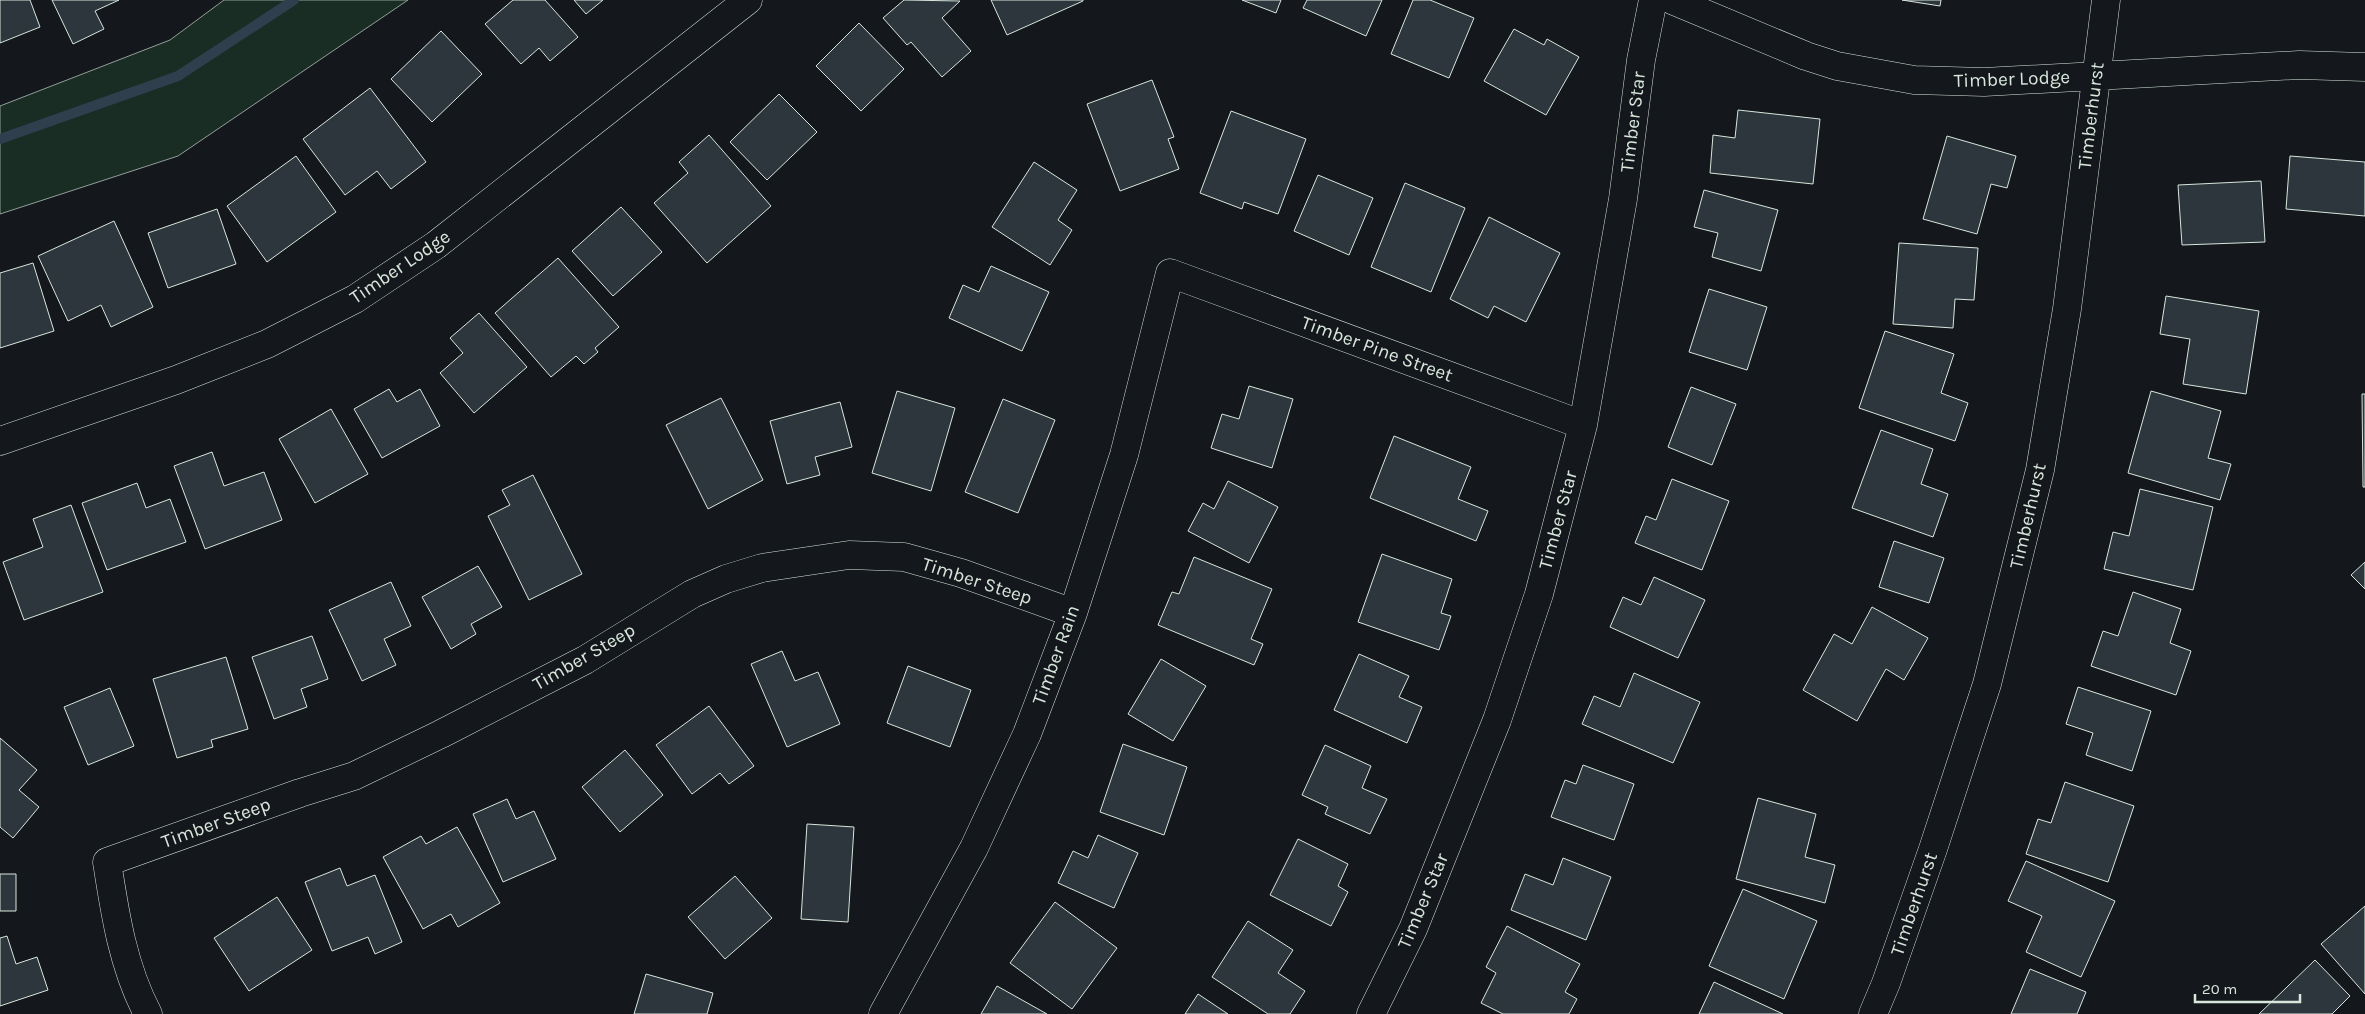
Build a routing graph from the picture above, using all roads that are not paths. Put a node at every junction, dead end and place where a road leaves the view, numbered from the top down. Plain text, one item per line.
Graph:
1 (748, 0) edge
2 (1653, 0) edge
3 (1672, 0) edge
4 (2106, 0) edge
5 (2365, 67) edge
6 (2097, 76) junction
7 (1170, 273) joint
8 (1583, 425) junction
9 (0, 441) edge
10 (1073, 613) junction
11 (148, 1014) edge
12 (883, 1014) edge
13 (1372, 1014) edge
14 (1873, 1014) edge

1 - 9 street, Timber Lodge
2 - 8 street, Timber Star
3 - 6 street, Timber Lodge
4 - 6 street, Timberhurst
5 - 6 street, Timber Lodge
6 - 14 street, Timberhurst
7 - 8 street, Timber Pine Street
7 - 10 street, Timber Rain
8 - 13 street, Timber Star
10 - 11 street, Timber Steep
10 - 12 street, Timber Rain

